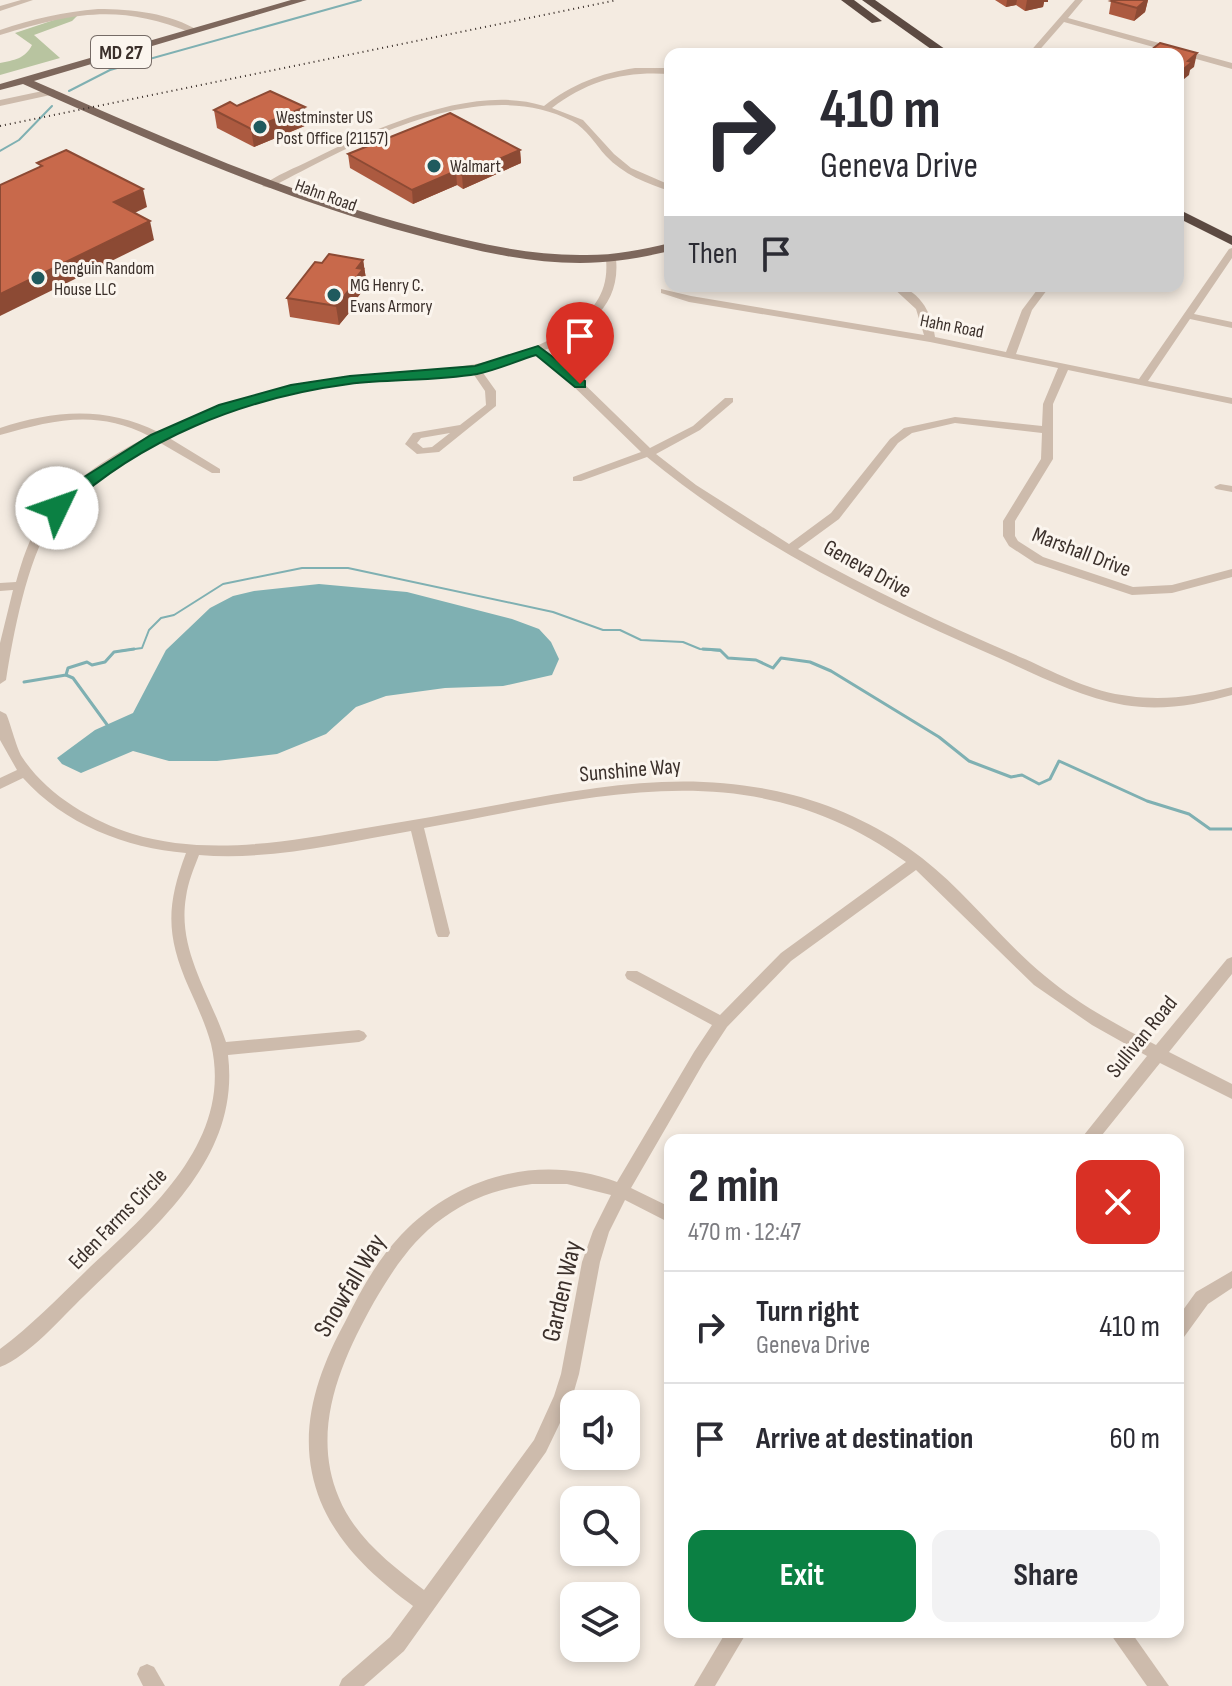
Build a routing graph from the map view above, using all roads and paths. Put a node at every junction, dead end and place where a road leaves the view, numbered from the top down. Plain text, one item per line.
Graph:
1 (29, 0) edge
2 (302, 0) edge
3 (847, 0) edge
4 (868, 0) edge
5 (1079, 0) edge
6 (0, 9) edge
7 (1063, 19) junction
8 (195, 31) junction
9 (0, 33) edge
10 (909, 45) dead end
11 (937, 48) edge
12 (1037, 48) edge
13 (1167, 48) edge
14 (1184, 53) edge
15 (1232, 66) edge
16 (664, 71) edge
17 (24, 80) junction
18 (0, 87) edge
19 (52, 92) junction
20 (0, 103) edge
21 (546, 109) junction
22 (664, 185) edge
23 (268, 186) junction
24 (1184, 202) edge
25 (1184, 216) edge
26 (1232, 226) edge
27 (1232, 241) edge
28 (664, 249) edge
29 (1232, 251) edge
30 (664, 257) edge
31 (612, 263) junction
32 (668, 292) edge
33 (905, 292) edge
34 (1040, 292) edge
35 (1188, 316) junction
36 (1232, 325) edge
37 (930, 339) junction
38 (538, 350) junction
39 (1010, 356) junction
40 (1064, 367) junction
41 (476, 370) junction
42 (1142, 382) junction
43 (729, 400) dead end
44 (1232, 401) edge
45 (461, 428) dead end
46 (1047, 430) junction
47 (0, 432) edge
48 (156, 438) junction
49 (648, 452) junction
50 (216, 471) dead end
51 (577, 479) dead end
52 (791, 548) junction
53 (1232, 573) edge
54 (22, 586) junction
55 (0, 587) edge
56 (0, 680) edge
57 (1232, 691) edge
58 (0, 716) edge
59 (25, 772) junction
60 (0, 784) edge
61 (416, 824) junction
62 (194, 850) junction
63 (917, 862) junction
64 (443, 933) dead end
65 (1232, 963) edge
66 (632, 975) dead end
67 (722, 1023) junction
68 (359, 1036) dead end
69 (220, 1049) junction
70 (1158, 1052) junction
71 (1232, 1092) edge
72 (1093, 1134) edge
73 (622, 1189) junction
74 (664, 1213) edge
75 (1232, 1279) edge
76 (1184, 1323) edge
77 (0, 1359) edge
78 (427, 1604) junction
79 (733, 1638) edge
80 (1123, 1638) edge
81 (349, 1686) edge
82 (704, 1686) edge
83 (1159, 1686) edge

1 - 6 street
2 - 8 main road, MD 27
3 - 10 highway
4 - 11 highway
5 - 7 street
7 - 12 street
7 - 13 street
8 - 9 street
8 - 17 main road, MD 27
14 - 15 street
16 - 21 street
17 - 18 main road, MD 27
17 - 19 main road, Hahn Road
19 - 20 street
19 - 23 main road, Hahn Road
21 - 22 street
21 - 23 street
23 - 31 main road, Hahn Road
24 - 26 highway
25 - 27 highway
28 - 31 main road
29 - 35 street
30 - 31 main road
31 - 38 street
32 - 37 street, Hahn Road
33 - 37 street
34 - 39 street
35 - 36 street
35 - 42 street
37 - 39 street, Hahn Road
38 - 41 street
38 - 49 street, Geneva Drive
39 - 40 street, Hahn Road
40 - 42 street, Hahn Road
40 - 46 street, Marshall Drive
41 - 45 street
41 - 48 street
42 - 44 street, Hahn Road
43 - 49 street
46 - 52 street
46 - 53 street, Marshall Drive
47 - 48 street
48 - 50 street
48 - 54 street
49 - 51 street
49 - 52 street, Geneva Drive
52 - 57 street, Geneva Drive
54 - 55 street
54 - 56 street
58 - 59 street, Sunshine Way
59 - 60 street
59 - 62 street, Sunshine Way
61 - 62 street, Sunshine Way
61 - 63 street, Sunshine Way
61 - 64 street
62 - 69 street, Eden Farms Circle
63 - 67 street, Garden Way
63 - 70 street, Sunshine Way
65 - 70 street, Sullivan Road
66 - 67 street
67 - 73 street, Garden Way
68 - 69 street
69 - 77 street, Eden Farms Circle
70 - 71 street, Sunshine Way
70 - 72 street, Sullivan Road
73 - 74 street, Snowfall Way
73 - 78 street, Garden Way
73 - 78 street, Snowfall Way
75 - 76 street
78 - 81 street, Garden Way
79 - 82 street
80 - 83 street

